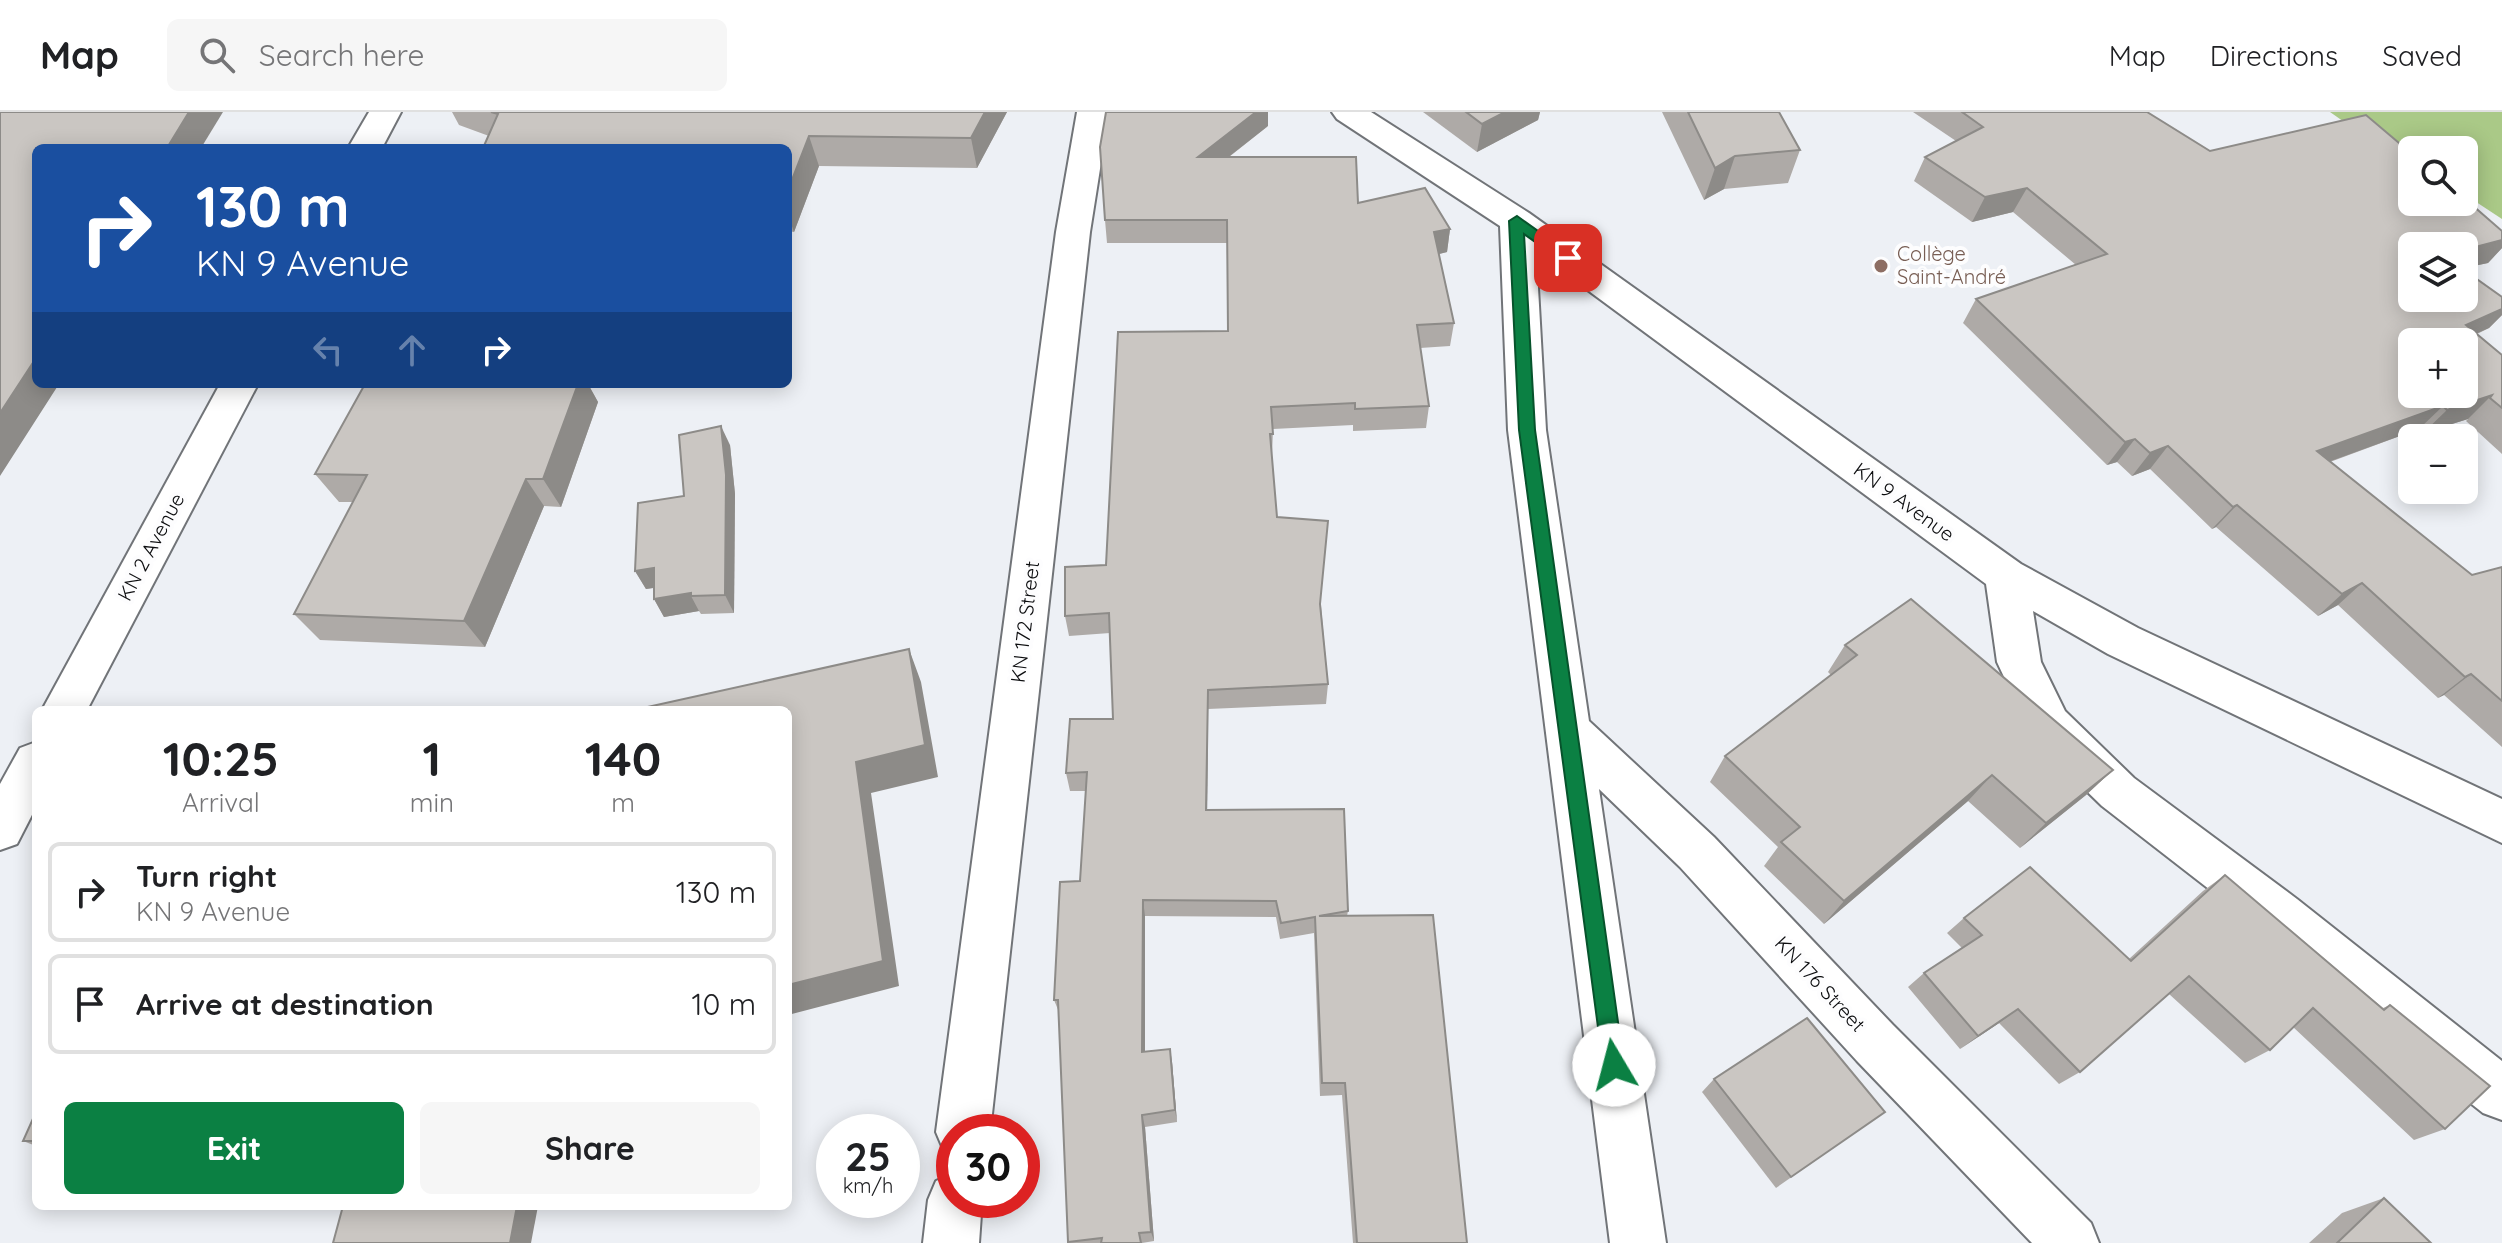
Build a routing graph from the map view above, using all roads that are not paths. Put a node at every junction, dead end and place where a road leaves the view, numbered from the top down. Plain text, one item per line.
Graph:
1 (385, 112) edge
2 (1093, 112) edge
3 (1348, 112) edge
4 (367, 144) edge
5 (1517, 221) junction
6 (237, 388) edge
7 (2006, 576) junction
8 (66, 706) edge
9 (1566, 728) junction
10 (32, 769) edge
11 (2502, 822) edge
12 (0, 829) edge
13 (2502, 1094) edge
14 (965, 1114) edge
15 (953, 1218) edge
16 (951, 1243) edge
17 (1638, 1243) edge
18 (2071, 1243) edge

1 - 4 street
2 - 14 street, KN 172 Street
3 - 5 street, KN 9 Avenue
5 - 7 street, KN 9 Avenue
5 - 9 street
6 - 8 street, KN 2 Avenue
7 - 11 street, KN 9 Avenue
7 - 13 street
9 - 17 street
9 - 18 street, KN 176 Street
10 - 12 street
15 - 16 street

